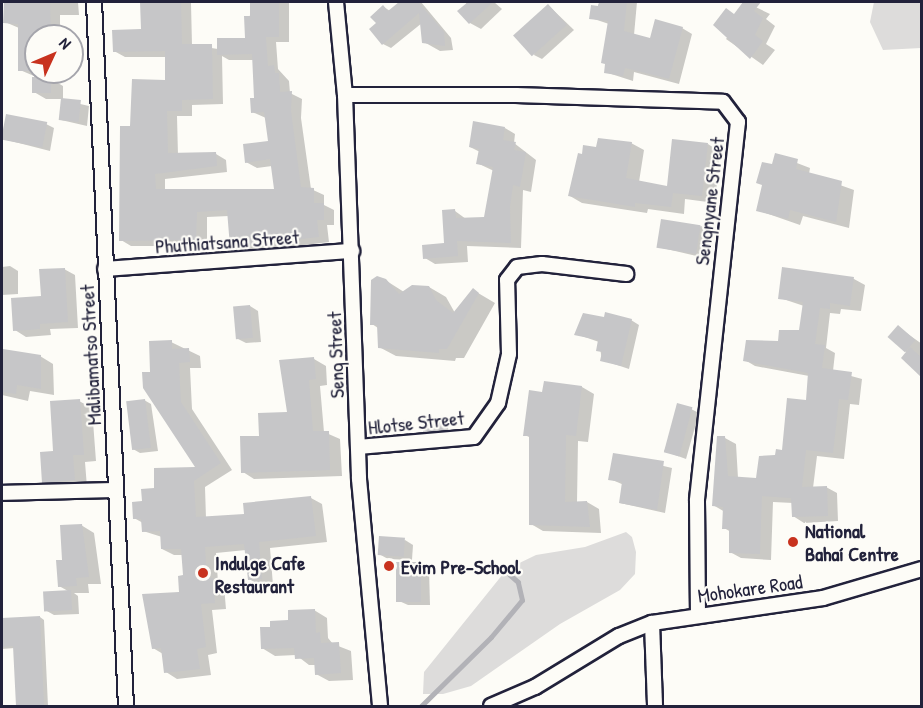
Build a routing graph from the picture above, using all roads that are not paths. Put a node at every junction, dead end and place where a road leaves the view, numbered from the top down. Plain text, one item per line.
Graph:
1 (94, 2) edge
2 (336, 2) edge
3 (345, 95) junction
4 (352, 252) junction
5 (105, 269) junction
6 (626, 274) dead end
7 (358, 447) junction
8 (116, 490) junction
9 (2, 493) edge
10 (921, 569) edge
11 (698, 615) junction
12 (652, 623) junction
13 (126, 706) edge
14 (380, 706) edge
15 (491, 706) edge
16 (656, 706) edge

1 - 5 street, Malibamatso Street
2 - 3 street, Senq Street
3 - 4 street, Senq Street
3 - 11 street, Senqnyane Street
4 - 5 street, Phuthiatsana Street
4 - 7 street, Senq Street
5 - 8 street, Malibamatso Street
6 - 7 street, Hlotse Street
7 - 14 street, Senq Street
8 - 9 street
8 - 13 street, Malibamatso Street
10 - 11 street, Mohokare Road
11 - 12 street, Mohokare Road
12 - 15 street, Mohokare Road
12 - 16 street

